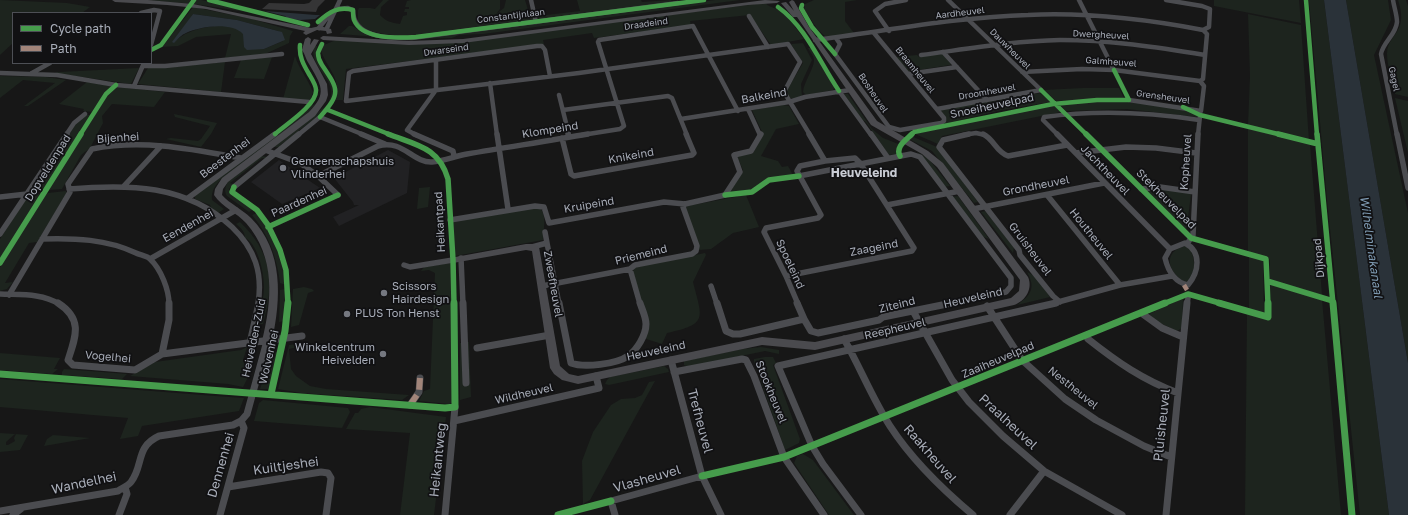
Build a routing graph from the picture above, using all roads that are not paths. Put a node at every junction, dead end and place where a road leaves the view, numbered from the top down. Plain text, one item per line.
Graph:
1 (115, 0) edge
2 (340, 0) edge
3 (531, 0) edge
4 (759, 0) edge
5 (776, 0) edge
6 (906, 0) edge
7 (948, 0) edge
8 (1078, 0) edge
9 (1166, 0) edge
10 (1393, 0) edge
11 (794, 1) edge
12 (678, 3) dead end
13 (748, 3) junction
14 (784, 3) junction
15 (335, 11) junction
16 (145, 12) edge
17 (1087, 15) junction
18 (749, 16) dead end
19 (969, 20) junction
20 (536, 22) junction
21 (806, 27) junction
22 (319, 28) junction
23 (1203, 30) junction
24 (328, 31) junction
25 (889, 31) junction
26 (874, 33) junction
27 (308, 34) junction
28 (836, 38) junction
29 (320, 39) junction
30 (815, 40) junction
31 (152, 42) edge
32 (424, 42) junction
33 (1100, 42) junction
34 (995, 45) junction
35 (768, 47) junction
36 (943, 52) junction
37 (308, 53) junction
38 (282, 54) dead end
39 (709, 55) junction
40 (921, 55) dead end
41 (1205, 55) junction
42 (436, 60) junction
43 (48, 64) edge
44 (143, 64) edge
45 (957, 67) junction
46 (606, 69) junction
47 (1114, 70) junction
48 (1022, 72) junction
49 (0, 73) edge
50 (32, 73) junction
51 (908, 74) junction
52 (550, 76) junction
53 (1200, 81) junction
54 (490, 83) junction
55 (134, 86) junction
56 (436, 90) junction
57 (850, 90) junction
58 (1040, 90) joint
59 (839, 91) junction
60 (559, 95) dead end
61 (987, 100) junction
62 (1128, 100) dead end
63 (309, 102) dead end
64 (789, 102) junction
65 (616, 103) junction
66 (748, 109) junction
67 (937, 109) junction
68 (563, 110) junction
69 (738, 111) junction
70 (1201, 111) junction
71 (85, 114) dead end
72 (944, 118) joint
73 (682, 119) junction
74 (1199, 120) junction
75 (275, 134) dead end
76 (569, 137) junction
77 (562, 138) junction
78 (385, 144) junction
79 (1067, 145) junction
80 (161, 146) junction
81 (500, 149) junction
82 (265, 150) junction
83 (1196, 153) junction
84 (276, 154) junction
85 (1076, 154) junction
86 (454, 156) junction
87 (241, 158) junction
88 (888, 158) junction
89 (825, 161) junction
90 (860, 163) junction
91 (798, 173) junction
92 (318, 176) junction
93 (1104, 183) junction
94 (124, 186) junction
95 (234, 187) dead end
96 (1408, 188) edge
97 (69, 189) junction
98 (1141, 189) dead end
99 (960, 191) junction
100 (1194, 192) junction
101 (27, 194) junction
102 (946, 194) junction
103 (338, 195) dead end
104 (1047, 195) junction
105 (0, 197) edge
106 (188, 198) junction
107 (685, 204) junction
108 (887, 204) junction
109 (985, 207) junction
110 (508, 209) junction
111 (973, 209) junction
112 (236, 210) junction
113 (222, 218) junction
114 (450, 220) dead end
115 (545, 232) dead end
116 (0, 234) edge
117 (42, 240) junction
118 (1189, 241) junction
119 (547, 243) junction
120 (532, 247) junction
121 (1170, 249) junction
122 (150, 259) junction
123 (457, 259) junction
124 (404, 265) dead end
125 (630, 269) junction
126 (786, 276) junction
127 (1172, 276) junction
128 (555, 283) junction
129 (1120, 285) junction
130 (542, 286) junction
131 (711, 286) dead end
132 (0, 294) edge
133 (9, 294) junction
134 (1188, 298) dead end
135 (1060, 302) junction
136 (987, 306) junction
137 (913, 310) junction
138 (1144, 315) dead end
139 (994, 316) junction
140 (804, 319) junction
141 (920, 322) junction
142 (924, 332) junction
143 (550, 335) junction
144 (302, 336) dead end
145 (1183, 337) junction
146 (844, 339) junction
147 (1088, 339) dead end
148 (267, 341) junction
149 (250, 343) junction
150 (477, 348) dead end
151 (850, 349) junction
152 (162, 354) junction
153 (671, 360) junction
154 (674, 372) junction
155 (596, 376) junction
156 (420, 378) dead end
157 (578, 380) joint
158 (466, 383) dead end
159 (1178, 394) junction
160 (410, 405) dead end
161 (455, 407) dead end
162 (241, 421) junction
163 (454, 422) junction
164 (1171, 456) junction
165 (1044, 471) junction
166 (702, 476) junction
167 (125, 487) junction
168 (228, 487) junction
169 (23, 507) junction
170 (0, 511) edge
171 (13, 515) edge
172 (119, 515) edge
173 (220, 515) edge
174 (326, 515) edge
175 (445, 515) edge
176 (615, 515) edge
177 (720, 515) edge
178 (824, 515) edge
179 (861, 515) edge
180 (973, 515) edge
181 (1010, 515) edge
182 (1122, 515) edge
183 (1166, 515) edge

1 - 27 street
2 - 15 street
3 - 20 street
4 - 13 street
5 - 13 street
5 - 14 street
6 - 25 street
7 - 19 street, Dauwheuvel
8 - 17 street
9 - 23 street
10 - 96 street, Gagel
11 - 14 street
11 - 21 street, Heuveleind
12 - 20 street, Constantijnlaan
13 - 32 street
14 - 21 street, Heuveleind
15 - 20 street, Constantijnlaan
15 - 22 street
15 - 24 street
16 - 31 street
17 - 19 street, Aardheuvel
17 - 23 street, Aardheuvel
17 - 33 street
18 - 35 street
19 - 25 street, Aardheuvel
19 - 34 street, Dauwheuvel
21 - 30 street, Heuveleind
22 - 24 street
22 - 27 street
23 - 41 street, Grensheuvel
24 - 29 street
24 - 32 street
25 - 26 street, Aardheuvel
26 - 28 street, Aardheuvel
26 - 51 street, Braamheuvel
27 - 29 street
27 - 37 street, Heivelden-Zuid
28 - 30 street, Aardheuvel
28 - 72 street, Bosheuvel
29 - 32 street
29 - 37 street
30 - 57 street, Heuveleind
33 - 34 street, Dwergheuvel
33 - 41 street, Dwergheuvel
33 - 47 street
34 - 36 street, Dwergheuvel
34 - 48 street, Dauwheuvel
35 - 39 street
35 - 64 street
36 - 40 street, Dwergheuvel
36 - 45 street
37 - 82 street, Heivelden-Zuid
38 - 44 street
39 - 46 street
39 - 46 street, Draadeind
39 - 69 street
41 - 53 street, Grensheuvel
42 - 52 street, Dwarseind
42 - 56 street
42 - 56 street, Dwarseind
43 - 50 street
44 - 55 street
45 - 51 street
45 - 61 street
46 - 52 street
46 - 65 street
47 - 48 street, Galmheuvel
47 - 53 street, Galmheuvel
48 - 58 street, Dauwheuvel
49 - 50 street
50 - 55 street
51 - 67 street, Braamheuvel
52 - 54 street
53 - 70 street, Grensheuvel
54 - 56 street
54 - 81 street
55 - 63 street
56 - 86 street
57 - 59 street, Balkeind
57 - 99 street, Heuveleind
58 - 61 street, Droomheuvel
59 - 64 street, Balkeind
59 - 88 street
60 - 68 street
61 - 67 street, Droomheuvel
62 - 70 street, Grensheuvel
64 - 66 street, Balkeind
64 - 89 street
65 - 68 street
65 - 73 street
65 - 76 street, Klompeind
66 - 69 street, Balkeind
66 - 107 street
67 - 72 street, Braamheuvel
68 - 76 street
69 - 73 street, Balkeind
70 - 74 street, Kopheuvel
71 - 101 street
73 - 77 street, Knikeind
74 - 79 street, Jachtheuvel
74 - 83 street, Kopheuvel
75 - 87 street, Beestenhei
76 - 77 street, Klompeind
77 - 81 street, Klompeind
78 - 84 street, Klompeind
78 - 86 street, Klompeind
78 - 92 street
79 - 85 street, Jachtheuvel
79 - 109 street, Gruisheuvel
80 - 87 street, Bijenhei
80 - 94 street
80 - 97 street, Bijenhei
81 - 86 street, Klompeind
81 - 110 street
82 - 84 street, Paardenhei
82 - 112 street, Heivelden-Zuid
83 - 85 street
83 - 100 street, Kopheuvel
84 - 92 street, Paardenhei
84 - 95 street
85 - 93 street, Jachtheuvel
87 - 106 street, Beestenhei
88 - 90 street
88 - 102 street
89 - 90 street
89 - 91 street
90 - 91 street
90 - 108 street
91 - 126 street, Spoeleind
92 - 103 street, Paardenhei
93 - 104 street, Grondheuvel
93 - 121 street, Jachtheuvel
94 - 97 street
94 - 106 street
97 - 117 street, Bijenhei
98 - 100 street
99 - 102 street
99 - 111 street, Heuveleind
100 - 118 street, Kopheuvel
101 - 105 street
101 - 116 street
102 - 108 street
102 - 137 street, Ziteind
104 - 109 street, Grondheuvel
104 - 129 street, Houtheuvel
106 - 113 street
107 - 110 street, Kruipeind
107 - 125 street, Priemeind
108 - 126 street, Zaageind
109 - 111 street, Grondheuvel
109 - 135 street, Gruisheuvel
110 - 114 street
111 - 136 street, Heuveleind
112 - 113 street, Eendenhei
112 - 148 street, Heivelden-Zuid
113 - 122 street, Eendenhei
113 - 149 street
115 - 119 street
117 - 122 street
117 - 133 street, Bijenhei
118 - 121 street
118 - 127 street
119 - 120 street
119 - 128 street
120 - 123 street, Zweefheuvel
120 - 130 street, Zweefheuvel
121 - 127 street
122 - 152 street
123 - 124 street
123 - 158 street
125 - 128 street, Priemeind
125 - 128 street
126 - 140 street, Spoeleind
127 - 129 street, Reepheuvel
128 - 130 street, Priemeind
129 - 135 street, Reepheuvel
130 - 143 street, Zweefheuvel
131 - 140 street
132 - 133 street, Vogelhei
133 - 152 street, Vogelhei
134 - 145 street, Pluisheuvel
135 - 139 street, Reepheuvel
136 - 139 street, Nestheuvel
136 - 141 street, Heuveleind
137 - 140 street, Ziteind
137 - 141 street, Praalheuvel
138 - 145 street
139 - 142 street, Reepheuvel
139 - 164 street, Nestheuvel
141 - 142 street, Praalheuvel
141 - 146 street, Heuveleind
142 - 151 street, Reepheuvel
142 - 165 street, Praalheuvel
143 - 150 street
143 - 157 street, Zweefheuvel
144 - 148 street, Vogelhei
145 - 159 street, Pluisheuvel
146 - 151 street, Raakheuvel
146 - 153 street, Heuveleind
147 - 159 street
148 - 149 street, Vogelhei
148 - 162 street, Heivelden-Zuid
149 - 152 street, Vogelhei
151 - 179 street, Reepheuvel
151 - 180 street, Raakheuvel
153 - 154 street, Trefheuvel
153 - 155 street, Heuveleind
154 - 166 street, Trefheuvel
154 - 178 street, Stookheuvel
155 - 157 street, Heuveleind
155 - 163 street, Wildheuvel
156 - 160 street
159 - 164 street, Pluisheuvel
161 - 163 street, Heikantweg
162 - 167 street, Wandelhei
162 - 168 street, Dennenhei
163 - 175 street, Heikantweg
164 - 183 street, Pluisheuvel
165 - 181 street
165 - 182 street, Praalheuvel
166 - 176 street, Vlasheuvel
166 - 177 street, Trefheuvel
167 - 169 street, Wandelhei
167 - 172 street
168 - 173 street, Dennenhei
168 - 174 street, Kuiltjeshei
169 - 170 street
169 - 171 street, Wandelhei

